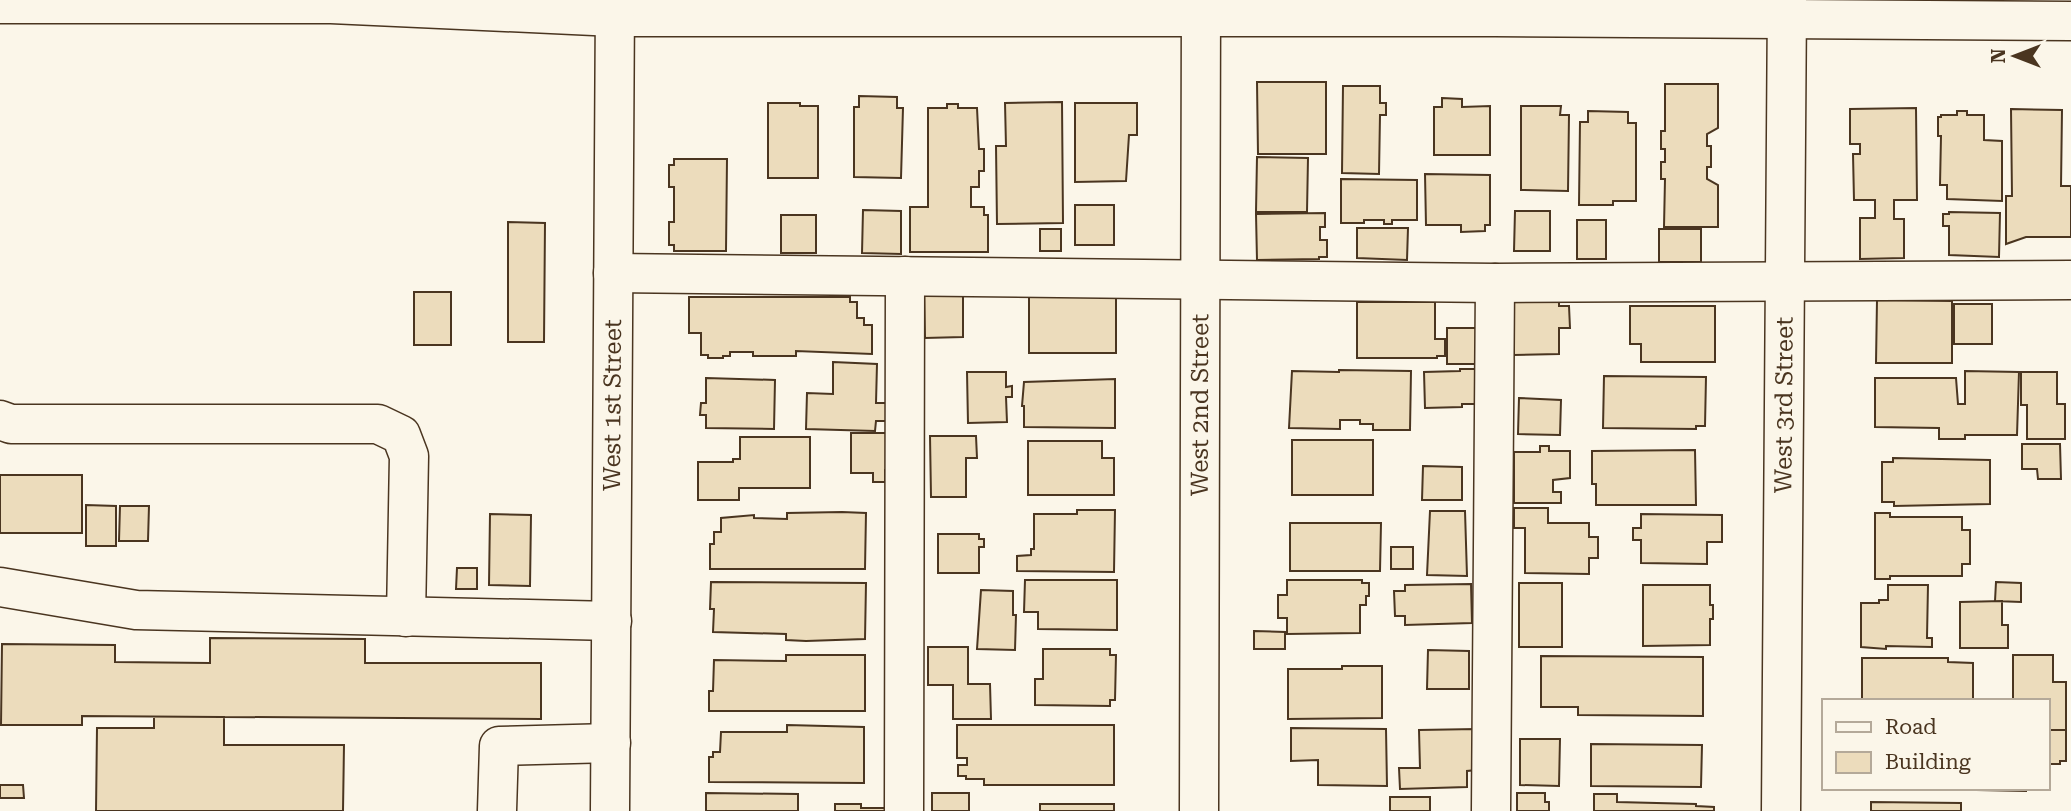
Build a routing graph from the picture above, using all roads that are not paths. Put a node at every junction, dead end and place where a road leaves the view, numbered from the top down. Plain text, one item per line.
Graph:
1 (331, 2) edge
2 (0, 4) edge
3 (907, 8) edge
4 (1495, 8) edge
5 (615, 9) edge
6 (1201, 9) edge
7 (1787, 10) edge
8 (2071, 21) edge
9 (613, 273) junction
10 (905, 276) junction
11 (1199, 280) junction
12 (1786, 280) junction
13 (2071, 280) edge
14 (1495, 283) junction
15 (0, 420) edge
16 (0, 587) edge
17 (406, 617) junction
18 (612, 621) junction
19 (611, 743) junction
20 (497, 811) edge
21 (610, 811) edge
22 (904, 811) edge
23 (1199, 811) edge
24 (1491, 811) edge
25 (1781, 811) edge

1 - 2 street
1 - 5 street
3 - 5 street
3 - 6 street
4 - 6 street
4 - 7 street
5 - 9 street, West 1st Street
6 - 11 street, West 2nd Street
7 - 8 street
7 - 12 street, West 3rd Street
9 - 10 street
9 - 18 street, West 1st Street
10 - 11 street
10 - 22 street
11 - 14 street
11 - 23 street, West 2nd Street
12 - 13 street
12 - 14 street
12 - 25 street, West 3rd Street
14 - 24 street
15 - 17 street
16 - 17 street
17 - 18 street
18 - 19 street, West 1st Street
19 - 20 street
19 - 21 street, West 1st Street

